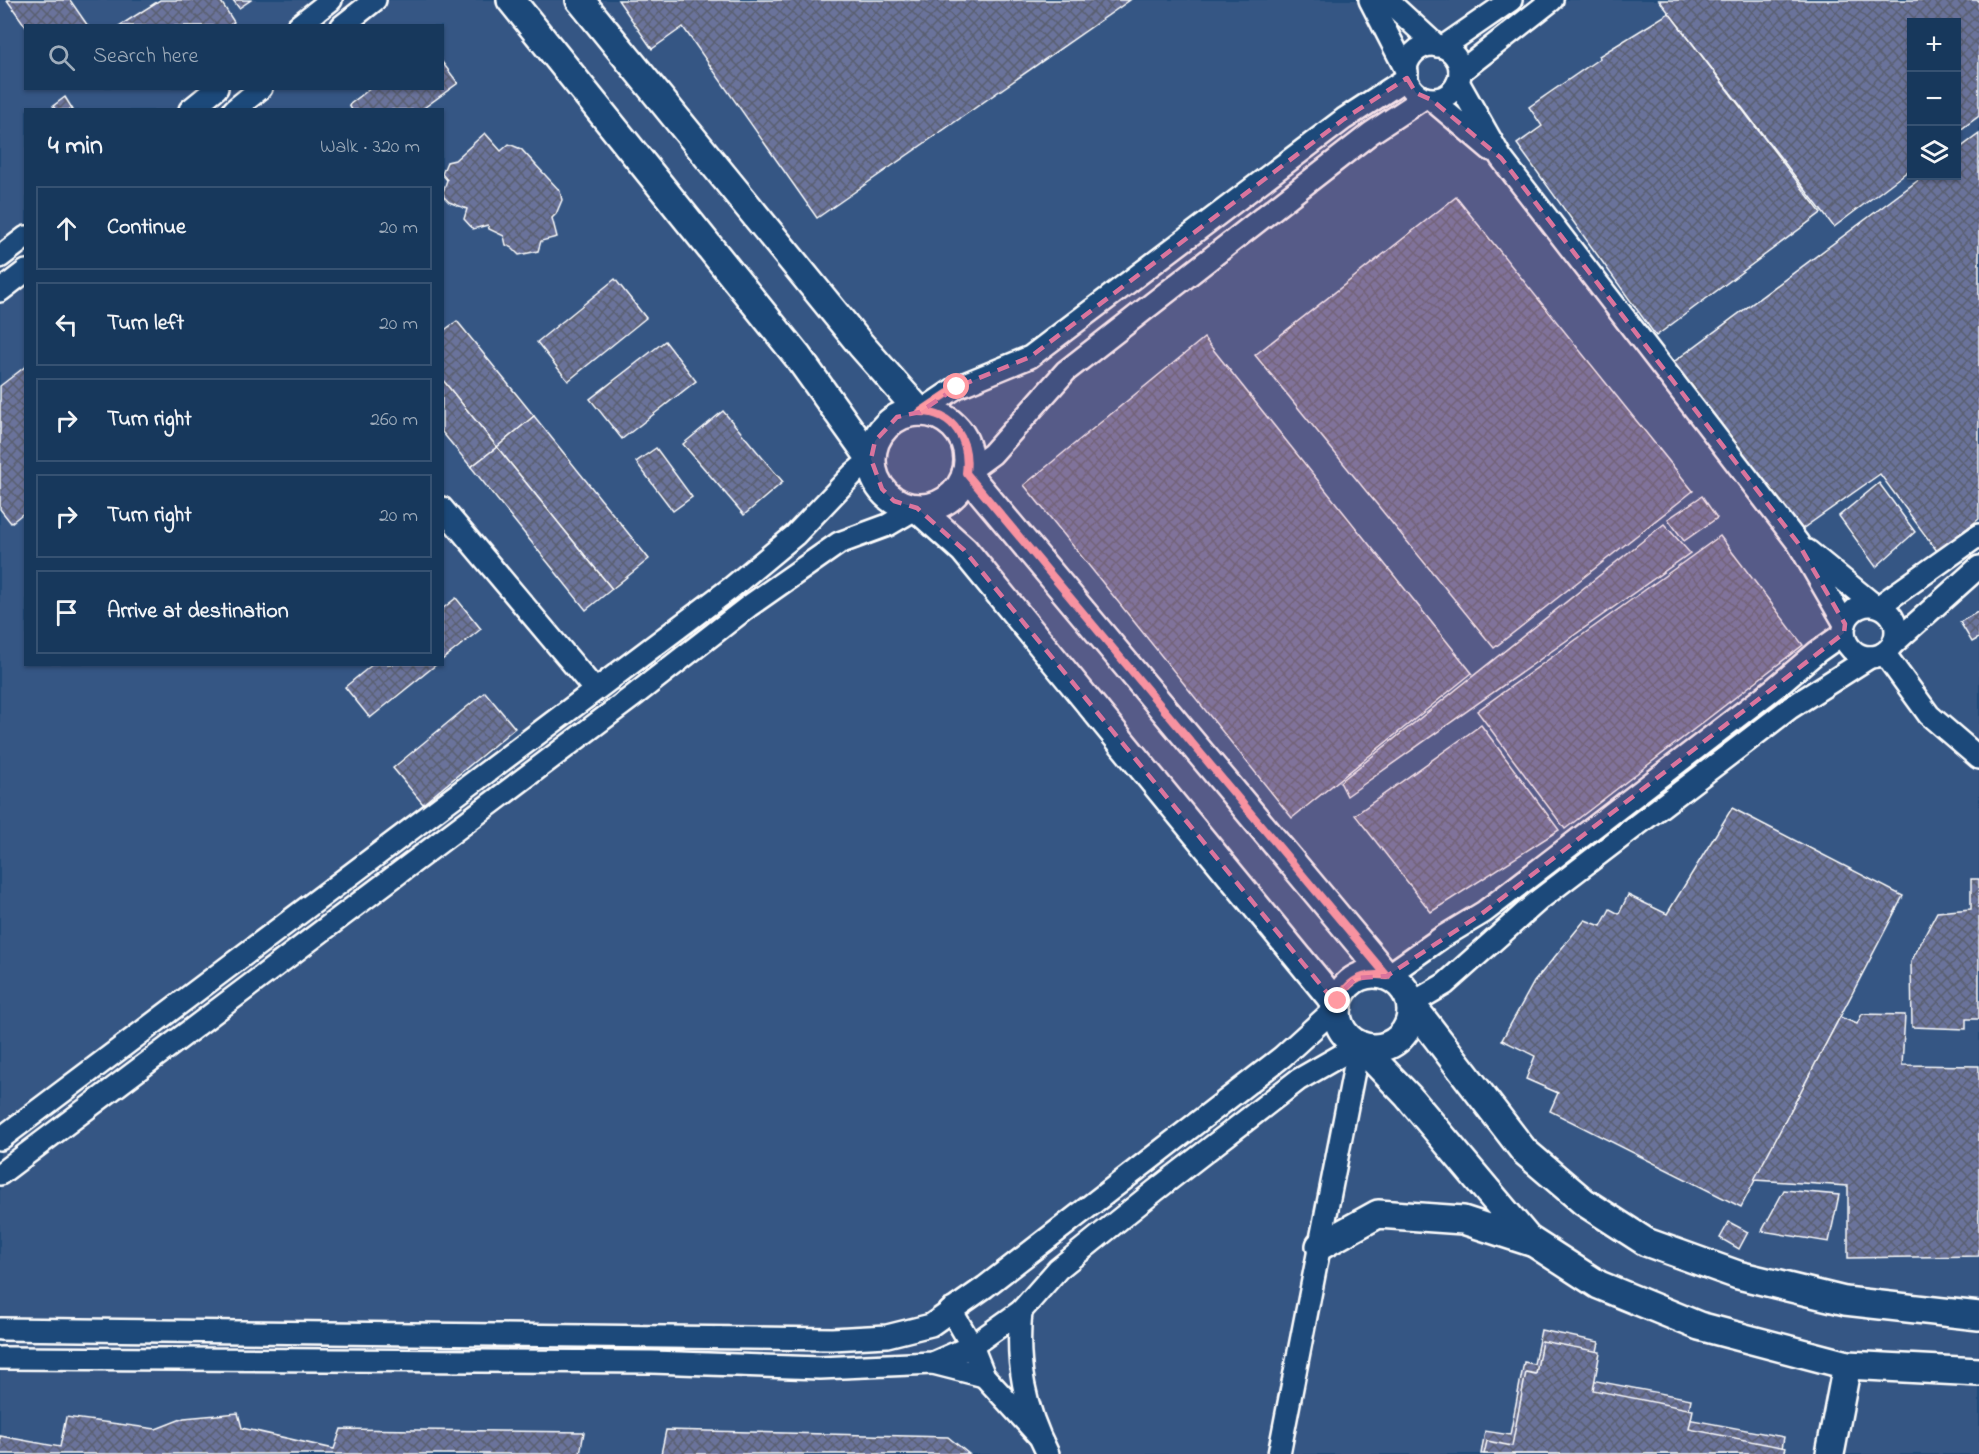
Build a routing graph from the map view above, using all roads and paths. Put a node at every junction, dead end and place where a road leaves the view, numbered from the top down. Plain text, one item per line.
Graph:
1 (331, 0) edge
2 (375, 0) edge
3 (511, 0) edge
4 (580, 0) edge
5 (1370, 0) edge
6 (1387, 0) edge
7 (1510, 0) edge
8 (1552, 0) edge
9 (301, 24) edge
10 (345, 24) edge
11 (1440, 47) junction
12 (1407, 75) junction
13 (1459, 77) junction
14 (215, 90) edge
15 (259, 90) edge
16 (1428, 99) junction
17 (192, 108) edge
18 (236, 108) edge
19 (1501, 158) junction
20 (24, 239) edge
21 (0, 257) edge
22 (24, 273) edge
23 (0, 291) edge
24 (920, 412) junction
25 (871, 459) junction
26 (966, 473) junction
27 (918, 508) junction
28 (444, 510) edge
29 (1979, 535) edge
30 (1798, 543) junction
31 (1979, 567) edge
32 (1877, 605) junction
33 (1845, 628) junction
34 (1883, 651) junction
35 (595, 690) junction
36 (1979, 758) edge
37 (1387, 976) junction
38 (1411, 1004) junction
39 (1338, 1006) junction
40 (1359, 1045) junction
41 (0, 1139) edge
42 (0, 1174) edge
43 (1533, 1242) junction
44 (1320, 1246) junction
45 (951, 1310) junction
46 (1021, 1311) junction
47 (1979, 1316) edge
48 (0, 1329) edge
49 (972, 1346) junction
50 (0, 1358) edge
51 (933, 1363) junction
52 (1847, 1365) junction
53 (1979, 1372) edge
54 (984, 1376) junction
55 (1043, 1445) edge
56 (1279, 1454) edge
57 (1830, 1454) edge

1 - 9 street
2 - 10 street
3 - 25 street
4 - 24 street
5 - 12 street
6 - 11 street
7 - 11 street
8 - 13 street
11 - 12 street
11 - 13 street
12 - 16 street
12 - 24 street
13 - 16 street
13 - 19 street
14 - 17 street
15 - 18 street
16 - 19 street
16 - 26 street
19 - 30 street
20 - 21 street
22 - 23 street
24 - 25 street
24 - 26 street
25 - 27 street
25 - 35 street
26 - 27 street
26 - 37 street
27 - 39 street
27 - 42 street
28 - 35 street
29 - 32 street
30 - 32 street
30 - 33 street
31 - 34 street
32 - 33 street
32 - 34 street
33 - 34 street
33 - 37 street
34 - 36 street
34 - 38 street
35 - 41 street
37 - 38 street
37 - 39 street
38 - 40 street
38 - 47 street
39 - 40 street
39 - 45 street
40 - 43 street
40 - 44 street
40 - 46 street
43 - 44 street
43 - 52 street
44 - 56 street
45 - 48 street
45 - 49 street
46 - 49 street
46 - 55 street
49 - 51 street
49 - 54 street
50 - 51 street
51 - 54 street
52 - 53 street
52 - 57 street
54 - 55 street

